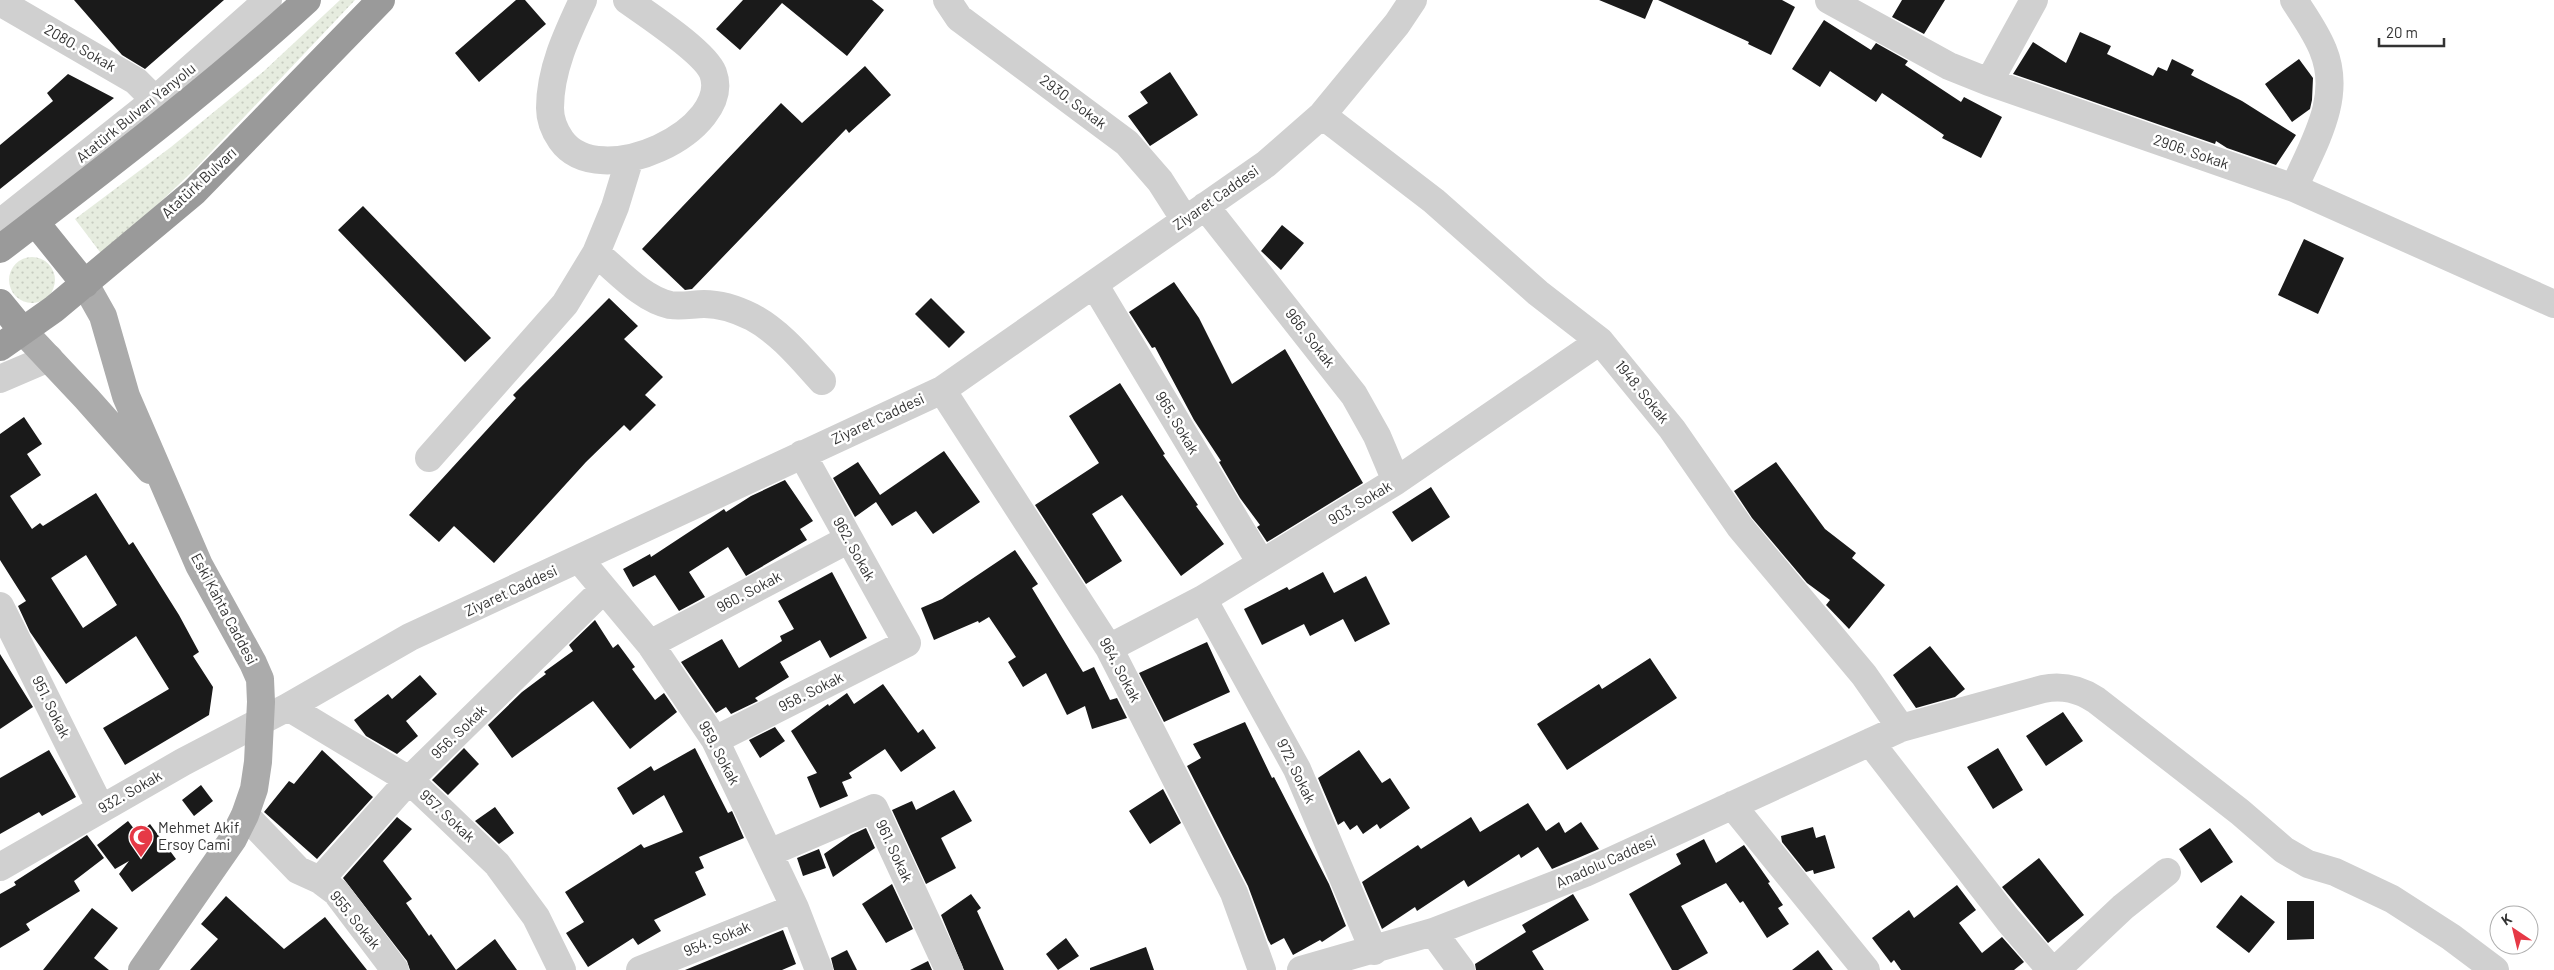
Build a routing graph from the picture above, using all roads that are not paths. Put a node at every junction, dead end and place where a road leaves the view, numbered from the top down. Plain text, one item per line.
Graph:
1 (268, 0) edge
2 (307, 0) edge
3 (381, 0) edge
4 (583, 0) edge
5 (627, 0) edge
6 (947, 0) edge
7 (1413, 0) edge
8 (1829, 0) edge
9 (2034, 0) edge
10 (2294, 0) edge
11 (0, 2) edge
12 (1989, 82) junction
13 (155, 100) junction
14 (1322, 115) junction
15 (630, 158) junction
16 (2294, 188) junction
17 (1195, 213) junction
18 (0, 222) edge
19 (35, 222) junction
20 (0, 249) edge
21 (596, 253) junction
22 (85, 284) junction
23 (1094, 284) junction
24 (0, 303) edge
25 (2554, 304) edge
26 (22, 331) junction
27 (1600, 341) junction
28 (0, 347) edge
29 (49, 358) junction
30 (0, 379) edge
31 (822, 380) dead end
32 (942, 390) junction
33 (802, 454) junction
34 (429, 458) dead end
35 (1396, 481) junction
36 (167, 489) junction
37 (849, 539) junction
38 (579, 559) junction
39 (1261, 563) junction
40 (604, 589) junction
41 (1203, 599) junction
42 (4, 621) edge
43 (907, 643) joint
44 (650, 644) junction
45 (1109, 648) junction
46 (288, 707) junction
47 (260, 720) junction
48 (1900, 728) junction
49 (715, 740) junction
50 (1870, 742) junction
51 (409, 780) junction
52 (1732, 805) junction
53 (101, 809) junction
54 (245, 815) junction
55 (769, 853) junction
56 (0, 866) edge
57 (2166, 872) dead end
58 (320, 880) junction
59 (795, 908) junction
60 (1433, 932) junction
61 (1374, 951) junction
62 (142, 970) edge
63 (395, 970) edge
64 (562, 970) edge
65 (640, 970) edge
66 (819, 970) edge
67 (949, 970) edge
68 (1262, 970) edge
69 (1301, 970) edge
70 (1461, 970) edge
71 (1866, 970) edge
72 (2051, 970) edge
73 (2056, 970) edge
74 (2495, 970) edge

1 - 13 street, Atatürk Bulvarı Yanyolu
2 - 19 highway
3 - 22 highway, Atatürk Bulvarı
4 - 15 street
5 - 15 street
6 - 17 street, 2930. Sokak
7 - 14 street, Ziyaret Caddesi
8 - 12 street, 2906. Sokak
9 - 12 street
10 - 16 street
11 - 13 street, 2080. Sokak
12 - 16 street, 2906. Sokak
13 - 18 street, Atatürk Bulvarı Yanyolu
14 - 17 street, Ziyaret Caddesi
14 - 27 street, 1948. Sokak
15 - 21 street
16 - 25 street, 2906. Sokak
17 - 23 street, Ziyaret Caddesi
17 - 35 street, 966. Sokak
19 - 20 highway
19 - 22 highway
21 - 31 street
21 - 34 street
22 - 26 highway, Atatürk Bulvarı
22 - 36 main road, Eski Kahta Caddesi
23 - 32 street, Ziyaret Caddesi
23 - 39 street, 965. Sokak
24 - 26 highway
26 - 28 highway, Atatürk Bulvarı
26 - 29 main road
27 - 35 street, 903. Sokak
27 - 48 street, 1948. Sokak
29 - 30 street
29 - 36 main road
32 - 33 street, Ziyaret Caddesi
32 - 45 street, 964. Sokak
33 - 37 street, 962. Sokak
33 - 38 street, Ziyaret Caddesi
35 - 39 street, 903. Sokak
36 - 47 main road, Eski Kahta Caddesi
37 - 43 street, 962. Sokak
37 - 44 street, 960. Sokak
38 - 40 street, 959. Sokak
38 - 46 street, Ziyaret Caddesi
39 - 41 street, 903. Sokak
40 - 44 street, 959. Sokak
40 - 51 street, 956. Sokak
41 - 45 street, 903. Sokak
41 - 61 street, 972. Sokak
42 - 53 street, 951. Sokak
43 - 49 street, 958. Sokak
44 - 49 street, 959. Sokak
45 - 68 street, 964. Sokak
46 - 47 street, Ziyaret Caddesi
46 - 51 street, 957. Sokak
47 - 53 street, 932. Sokak
47 - 54 main road, Eski Kahta Caddesi
48 - 50 street, Anadolu Caddesi
48 - 74 street, Anadolu Caddesi
49 - 55 street, 959. Sokak
50 - 52 street, Anadolu Caddesi
50 - 72 street
51 - 58 street, 956. Sokak
51 - 64 street, 957. Sokak
52 - 60 street, Anadolu Caddesi
52 - 71 street
53 - 56 street, 932. Sokak
54 - 58 street, 955. Sokak
54 - 62 main road, Eski Kahta Caddesi
55 - 59 street, 959. Sokak
55 - 67 street, 961. Sokak
57 - 73 street
58 - 63 street, 955. Sokak
59 - 65 street, 954. Sokak
59 - 66 street, 959. Sokak
60 - 61 street, Anadolu Caddesi
60 - 70 street
61 - 69 street, Anadolu Caddesi

